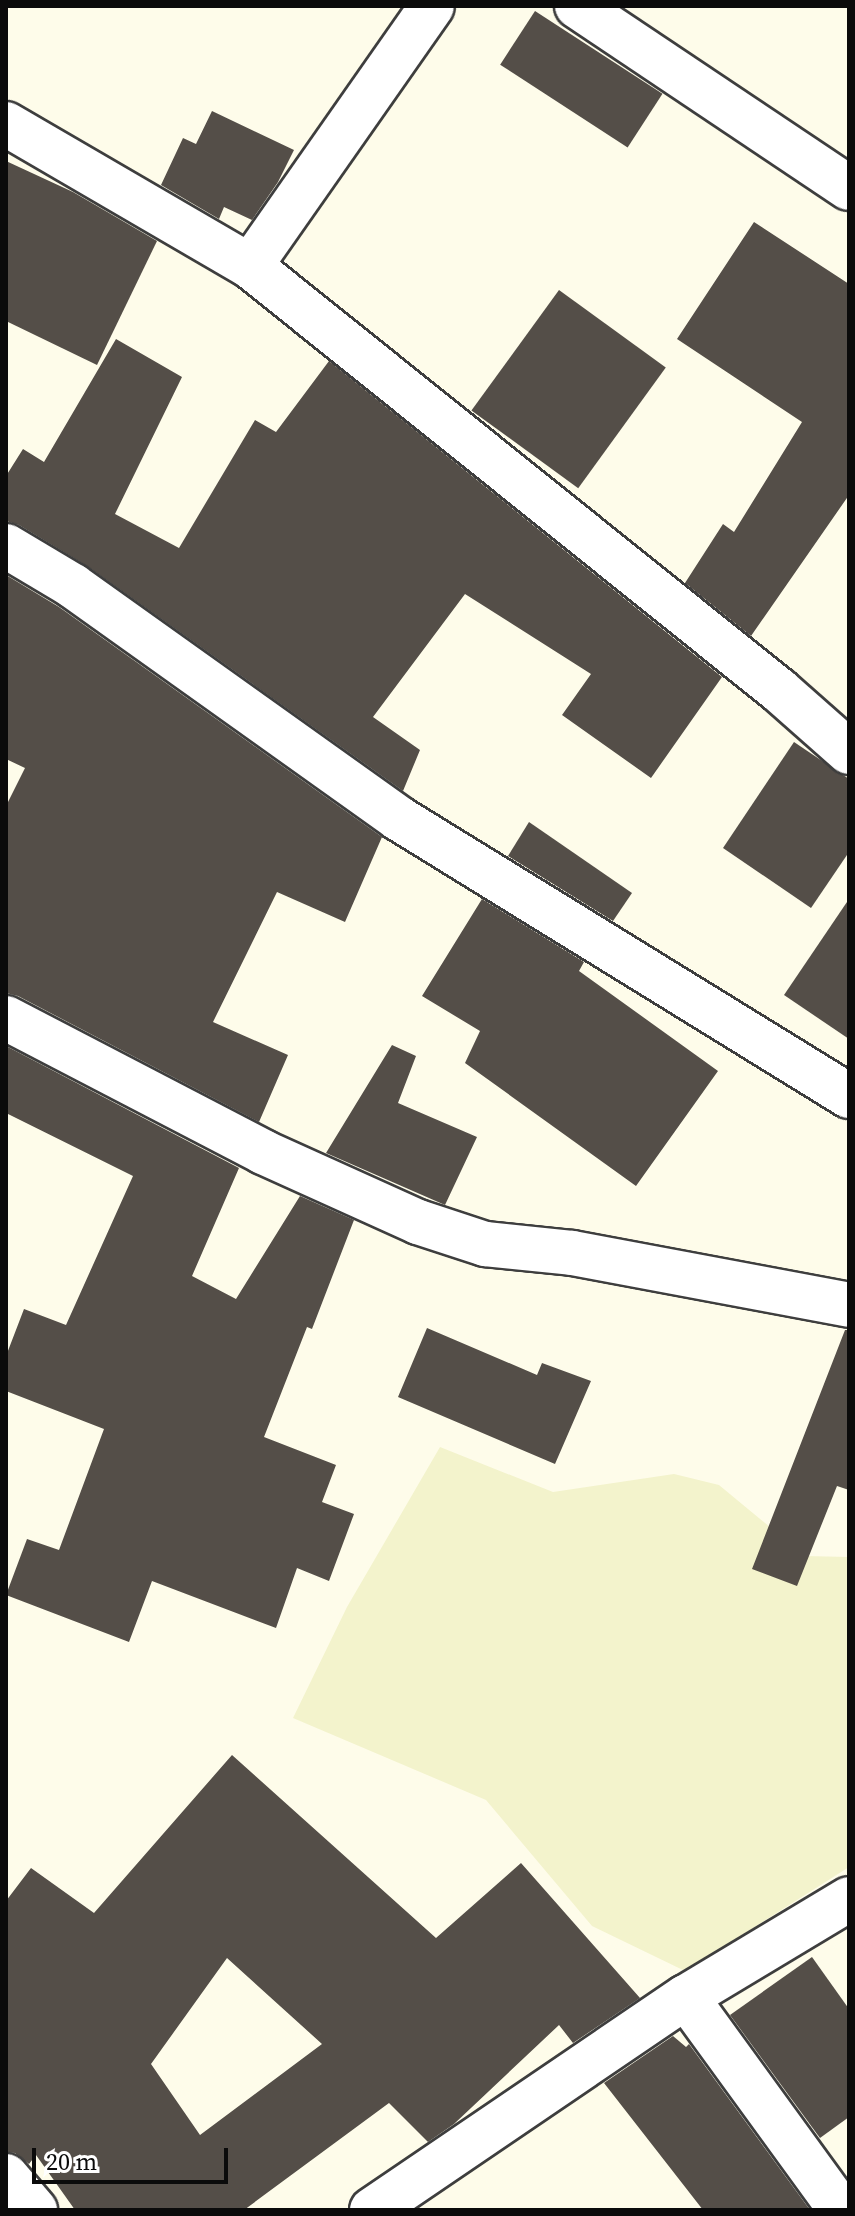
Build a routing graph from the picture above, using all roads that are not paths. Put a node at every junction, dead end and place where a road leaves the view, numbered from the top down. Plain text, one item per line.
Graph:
1 (432, 6) edge
2 (577, 6) edge
3 (6, 124) edge
4 (849, 188) edge
5 (250, 266) junction
6 (6, 546) edge
7 (849, 752) edge
8 (6, 1018) edge
9 (849, 1096) edge
10 (849, 1305) edge
11 (849, 1899) edge
12 (686, 1997) junction
13 (6, 2176) edge
14 (35, 2210) edge
15 (372, 2210) edge
16 (841, 2210) edge

1 - 5 street
2 - 4 street
3 - 5 street
5 - 7 street
6 - 9 street
8 - 10 street
11 - 12 street
12 - 15 street
12 - 16 street
13 - 14 street

